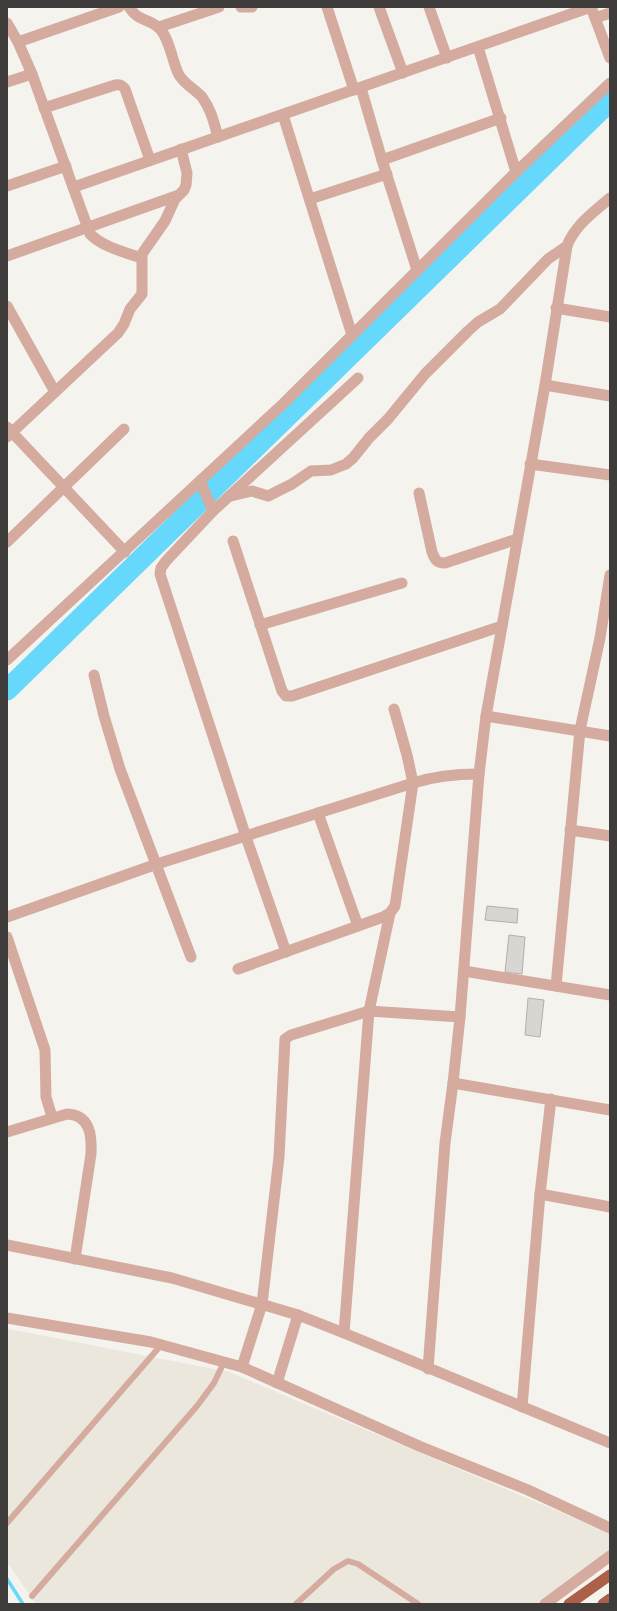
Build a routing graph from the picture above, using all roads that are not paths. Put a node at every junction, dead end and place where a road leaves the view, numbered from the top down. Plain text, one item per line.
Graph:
1 (119, 7) edge
2 (129, 7) edge
3 (219, 7) edge
4 (241, 7) edge
5 (252, 7) edge
6 (326, 7) edge
7 (379, 7) edge
8 (429, 7) edge
9 (592, 11) edge
10 (610, 12) edge
11 (7, 23) edge
12 (159, 27) junction
13 (18, 42) junction
14 (478, 47) junction
15 (447, 58) junction
16 (610, 58) edge
17 (403, 73) junction
18 (32, 74) junction
19 (7, 82) edge
20 (610, 83) edge
21 (358, 89) junction
22 (44, 108) junction
23 (283, 115) junction
24 (501, 118) junction
25 (218, 137) junction
26 (181, 149) junction
27 (150, 160) junction
28 (382, 160) junction
29 (66, 166) junction
30 (516, 172) junction
31 (387, 174) junction
32 (7, 186) edge
33 (74, 187) junction
34 (179, 195) junction
35 (610, 198) edge
36 (310, 199) junction
37 (86, 227) junction
38 (567, 246) junction
39 (7, 256) edge
40 (141, 258) junction
41 (417, 270) junction
42 (7, 306) edge
43 (556, 308) junction
44 (610, 317) edge
45 (10, 318) edge
46 (352, 335) junction
47 (358, 378) dead end
48 (545, 385) junction
49 (55, 392) junction
50 (610, 396) edge
51 (124, 429) dead end
52 (9, 432) edge
53 (530, 464) junction
54 (610, 474) edge
55 (202, 484) junction
56 (64, 488) junction
57 (419, 493) dead end
58 (229, 497) junction
59 (211, 509) junction
60 (517, 539) junction
61 (233, 541) dead end
62 (7, 542) edge
63 (125, 552) junction
64 (610, 575) edge
65 (402, 583) dead end
66 (260, 625) junction
67 (502, 626) junction
68 (605, 639) edge
69 (7, 660) edge
70 (94, 675) dead end
71 (394, 709) dead end
72 (486, 716) junction
73 (580, 730) junction
74 (610, 736) edge
75 (479, 774) junction
76 (413, 783) junction
77 (318, 813) junction
78 (570, 830) junction
79 (610, 836) edge
80 (246, 837) junction
81 (157, 864) junction
82 (390, 913) junction
83 (7, 917) edge
84 (358, 926) junction
85 (7, 937) edge
86 (286, 952) junction
87 (191, 957) dead end
88 (238, 969) dead end
89 (464, 971) junction
90 (556, 986) junction
91 (610, 995) edge
92 (369, 1011) junction
93 (460, 1017) junction
94 (453, 1083) junction
95 (551, 1099) junction
96 (610, 1110) edge
97 (52, 1117) junction
98 (7, 1132) edge
99 (540, 1194) junction
100 (610, 1207) edge
101 (7, 1245) edge
102 (75, 1259) junction
103 (262, 1304) junction
104 (298, 1315) junction
105 (7, 1318) edge
106 (344, 1333) junction
107 (162, 1344) junction
108 (224, 1362) junction
109 (242, 1367) junction
110 (428, 1369) junction
111 (277, 1383) junction
112 (522, 1407) junction
113 (610, 1443) edge
114 (7, 1523) edge
115 (610, 1528) edge
116 (610, 1556) edge
117 (610, 1575) edge
118 (32, 1596) dead end
119 (610, 1599) edge
120 (296, 1604) edge
121 (418, 1604) edge
122 (545, 1604) edge
123 (569, 1604) edge
124 (604, 1604) edge

1 - 13 street
2 - 12 street
3 - 12 street
4 - 5 street
6 - 21 street
7 - 17 street
8 - 15 street
9 - 10 street
9 - 14 street
9 - 16 street
11 - 13 street
12 - 25 street
13 - 18 street
14 - 15 street
14 - 24 street
15 - 17 street
17 - 21 street
18 - 19 street
18 - 22 street
20 - 30 street
21 - 23 street
21 - 28 street
22 - 27 street
22 - 29 street
23 - 25 street
23 - 36 street
24 - 28 street
24 - 30 street
25 - 26 street
26 - 27 street
26 - 34 street
27 - 33 street
28 - 31 street
29 - 32 street
29 - 33 street
30 - 41 street
31 - 36 street
31 - 41 street
33 - 37 street
34 - 37 street
34 - 40 street
35 - 38 street
36 - 46 street
37 - 39 street
37 - 40 street
38 - 43 street
38 - 58 street
40 - 49 street
41 - 46 street
42 - 45 street
43 - 44 street
43 - 48 street
45 - 49 street
46 - 55 street
47 - 58 street
48 - 50 street
48 - 53 street
49 - 52 street
51 - 56 street
52 - 56 street
53 - 54 street
53 - 60 street
55 - 59 street
55 - 63 street
56 - 62 street
56 - 63 street
57 - 60 street
58 - 59 street
59 - 80 street
60 - 67 street
61 - 66 street
63 - 69 street
64 - 68 street
65 - 66 street
66 - 67 street
67 - 72 street
68 - 73 street
70 - 81 street
71 - 76 street
72 - 73 street
72 - 75 street
73 - 74 street
73 - 78 street
75 - 76 street
75 - 89 street
76 - 77 street
76 - 82 street
77 - 80 street
77 - 84 street
78 - 79 street
78 - 90 street
80 - 81 street
80 - 86 street
81 - 83 street
81 - 87 street
82 - 84 street
82 - 92 street
84 - 86 street
85 - 97 street
86 - 88 street
89 - 90 street
89 - 93 street
90 - 91 street
92 - 93 street
92 - 103 street
92 - 106 street
93 - 94 street
94 - 95 street
94 - 110 street
95 - 96 street
95 - 99 street
97 - 98 street
97 - 102 street
99 - 100 street
99 - 112 street
101 - 102 street
102 - 103 street
103 - 104 street
103 - 109 street
104 - 106 street
104 - 111 street
105 - 107 street
106 - 110 street
107 - 108 street
107 - 114 lane
108 - 109 street
108 - 118 lane
109 - 111 street
110 - 112 street
111 - 115 street
112 - 113 street
116 - 122 street
117 - 123 highway
119 - 124 highway
120 - 121 lane

